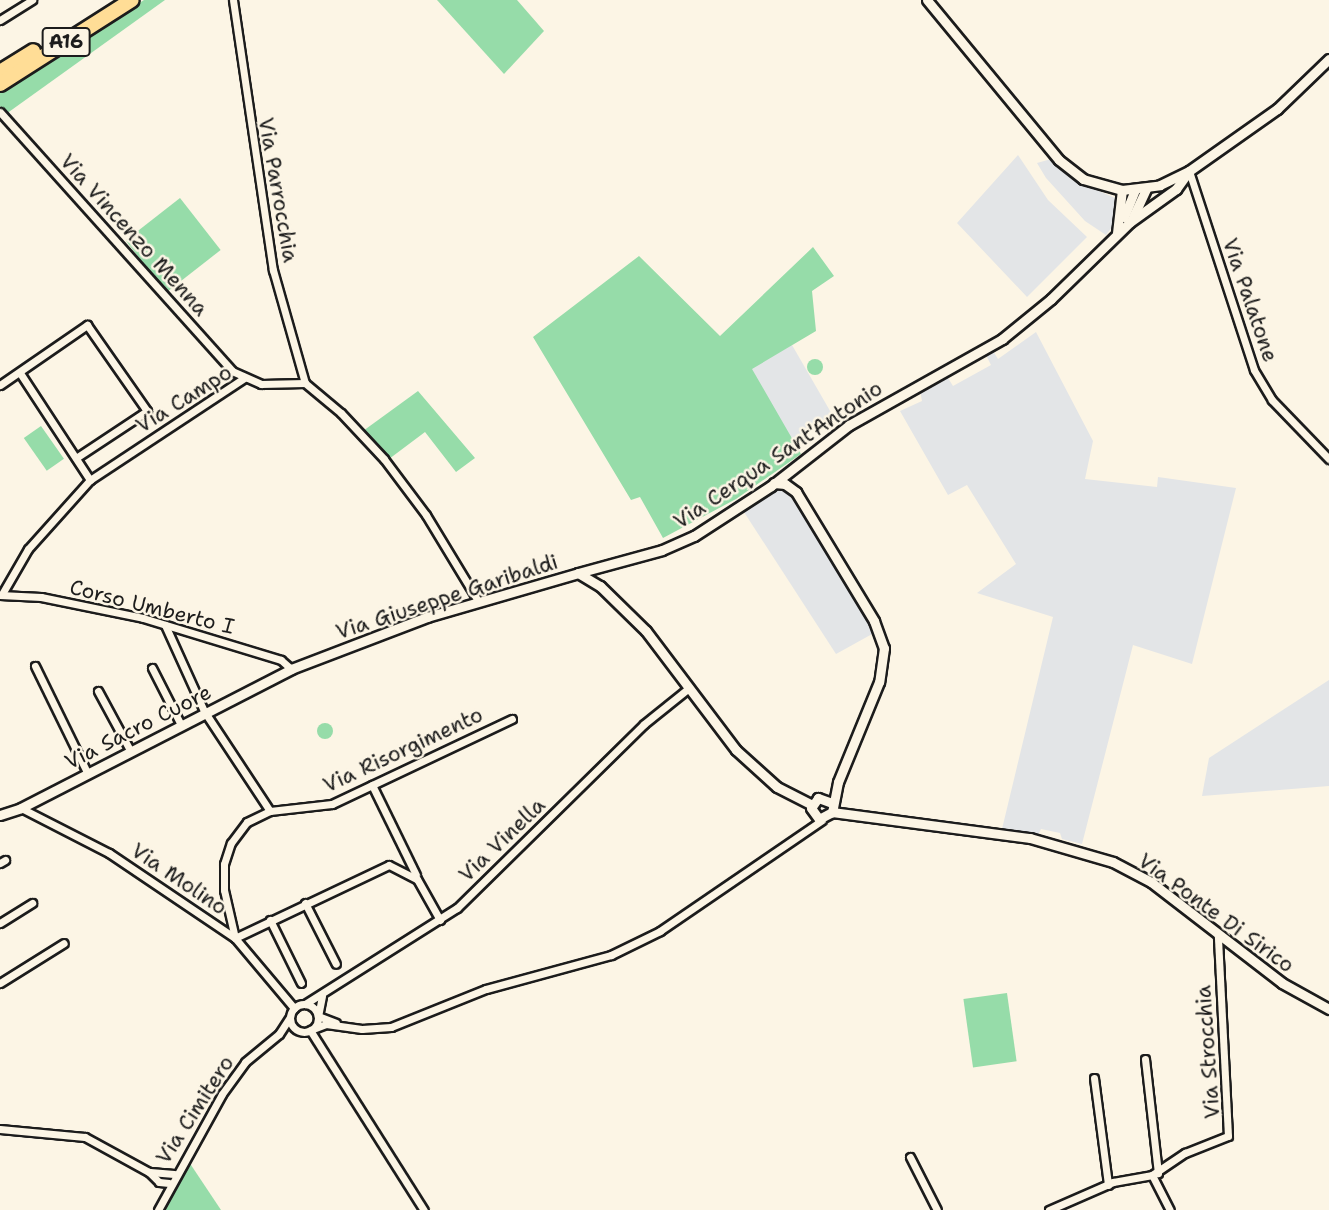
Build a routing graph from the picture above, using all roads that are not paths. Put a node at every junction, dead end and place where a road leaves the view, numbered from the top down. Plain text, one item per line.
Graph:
1 (32, 0) edge
2 (114, 0) edge
3 (132, 0) edge
4 (233, 0) edge
5 (927, 0) edge
6 (0, 20) edge
7 (1329, 59) edge
8 (0, 72) edge
9 (0, 84) edge
10 (0, 112) edge
11 (1189, 172) junction
12 (1146, 189) junction
13 (1122, 190) junction
14 (1135, 190) junction
15 (1125, 222) junction
16 (20, 373) junction
17 (244, 379) junction
18 (305, 383) junction
19 (0, 386) edge
20 (76, 458) junction
21 (1329, 459) edge
22 (789, 478) junction
23 (90, 480) junction
24 (578, 573) junction
25 (1, 594) edge
26 (478, 601) junction
27 (165, 625) junction
28 (35, 666) dead end
29 (152, 668) dead end
30 (291, 669) junction
31 (689, 688) junction
32 (98, 691) dead end
33 (204, 711) junction
34 (512, 719) dead end
35 (181, 725) junction
36 (131, 752) junction
37 (87, 772) junction
38 (838, 782) junction
39 (372, 785) junction
40 (814, 805) junction
41 (832, 807) junction
42 (21, 808) junction
43 (270, 811) junction
44 (0, 814) edge
45 (823, 819) junction
46 (803, 831) junction
47 (417, 878) junction
48 (32, 903) dead end
49 (305, 903) junction
50 (434, 903) junction
51 (451, 912) junction
52 (270, 920) junction
53 (440, 920) junction
54 (0, 923) edge
55 (1219, 936) junction
56 (235, 938) junction
57 (64, 943) dead end
58 (336, 964) dead end
59 (0, 983) edge
60 (301, 983) dead end
61 (323, 995) junction
62 (305, 1004) junction
63 (294, 1008) junction
64 (1329, 1009) edge
65 (318, 1016) junction
66 (290, 1017) junction
67 (348, 1027) junction
68 (312, 1030) junction
69 (299, 1031) junction
70 (274, 1038) junction
71 (1144, 1059) dead end
72 (1094, 1078) dead end
73 (0, 1129) edge
74 (910, 1157) dead end
75 (174, 1174) junction
76 (1155, 1174) junction
77 (152, 1175) junction
78 (169, 1183) junction
79 (1108, 1185) junction
80 (160, 1206) edge
81 (424, 1210) edge
82 (937, 1210) edge
83 (1049, 1210) edge
84 (1170, 1210) edge

1 - 6 street
2 - 8 highway, A16
3 - 9 highway, A16
4 - 18 street, Via Parrocchia
5 - 13 street
7 - 11 street
10 - 17 street, Via Vincenzo Menna
11 - 12 street
11 - 15 street
11 - 21 street, Via Palatone
12 - 14 street
12 - 15 street, Via Cerqua Sant'Antonio
13 - 14 street
13 - 15 street, Via Cerqua Sant'Antonio
14 - 15 street, Via Cerqua Sant'Antonio
15 - 22 street, Via Cerqua Sant'Antonio
16 - 19 street
16 - 20 street
16 - 20 street, Via Campo
17 - 18 street, Via Campo
17 - 23 street, Via Campo
18 - 26 street
20 - 23 street
22 - 24 street, Via Cerqua Sant'Antonio
22 - 38 street
23 - 25 street, Via Campo
24 - 26 street, Via Giuseppe Garibaldi
24 - 31 street, Via Giuseppe Garibaldi
25 - 27 street, Corso Umberto I
26 - 30 street, Via Giuseppe Garibaldi
27 - 30 street, Corso Umberto I
27 - 33 street
28 - 37 street
29 - 35 street
30 - 33 street, Via Sacro Cuore
31 - 40 street, Via Giuseppe Garibaldi
31 - 51 street, Via Vinella
32 - 36 street
33 - 35 street, Via Sacro Cuore
33 - 43 street
34 - 39 street, Via Risorgimento
35 - 36 street, Via Sacro Cuore
36 - 37 street, Via Sacro Cuore
37 - 42 street, Via Sacro Cuore
38 - 40 street
38 - 41 street
39 - 43 street, Via Risorgimento
39 - 47 street
40 - 41 street, Via Ponte Di Sirico
40 - 45 street
40 - 46 street
41 - 45 street
41 - 55 street, Via Ponte Di Sirico
42 - 44 street, Via Sacro Cuore
42 - 56 street, Via Molino
43 - 56 street
45 - 46 street
46 - 67 street
47 - 49 street
47 - 50 street
48 - 54 street
49 - 52 street
49 - 58 street
50 - 51 street
50 - 53 street
51 - 53 street, Via Vinella
52 - 56 street
52 - 60 street
53 - 61 street, Via Vinella
55 - 64 street, Via Ponte Di Sirico
55 - 76 street, Via Strocchia
56 - 63 street, Via Molino
57 - 59 street
61 - 62 street, Via Vinella
61 - 65 street
62 - 63 street
62 - 65 street
63 - 66 street
65 - 67 street
65 - 68 street
66 - 69 street
66 - 70 street
67 - 68 street
68 - 69 street
68 - 81 street
69 - 70 street
70 - 75 street, Via Cimitero
71 - 76 street
72 - 79 street
73 - 77 street
74 - 82 street
75 - 77 street
75 - 78 street, Via Cimitero
76 - 79 street, Via Strocchia
76 - 84 street
77 - 78 street
77 - 80 street
78 - 80 street, Via Cimitero
79 - 83 street, Via Strocchia

